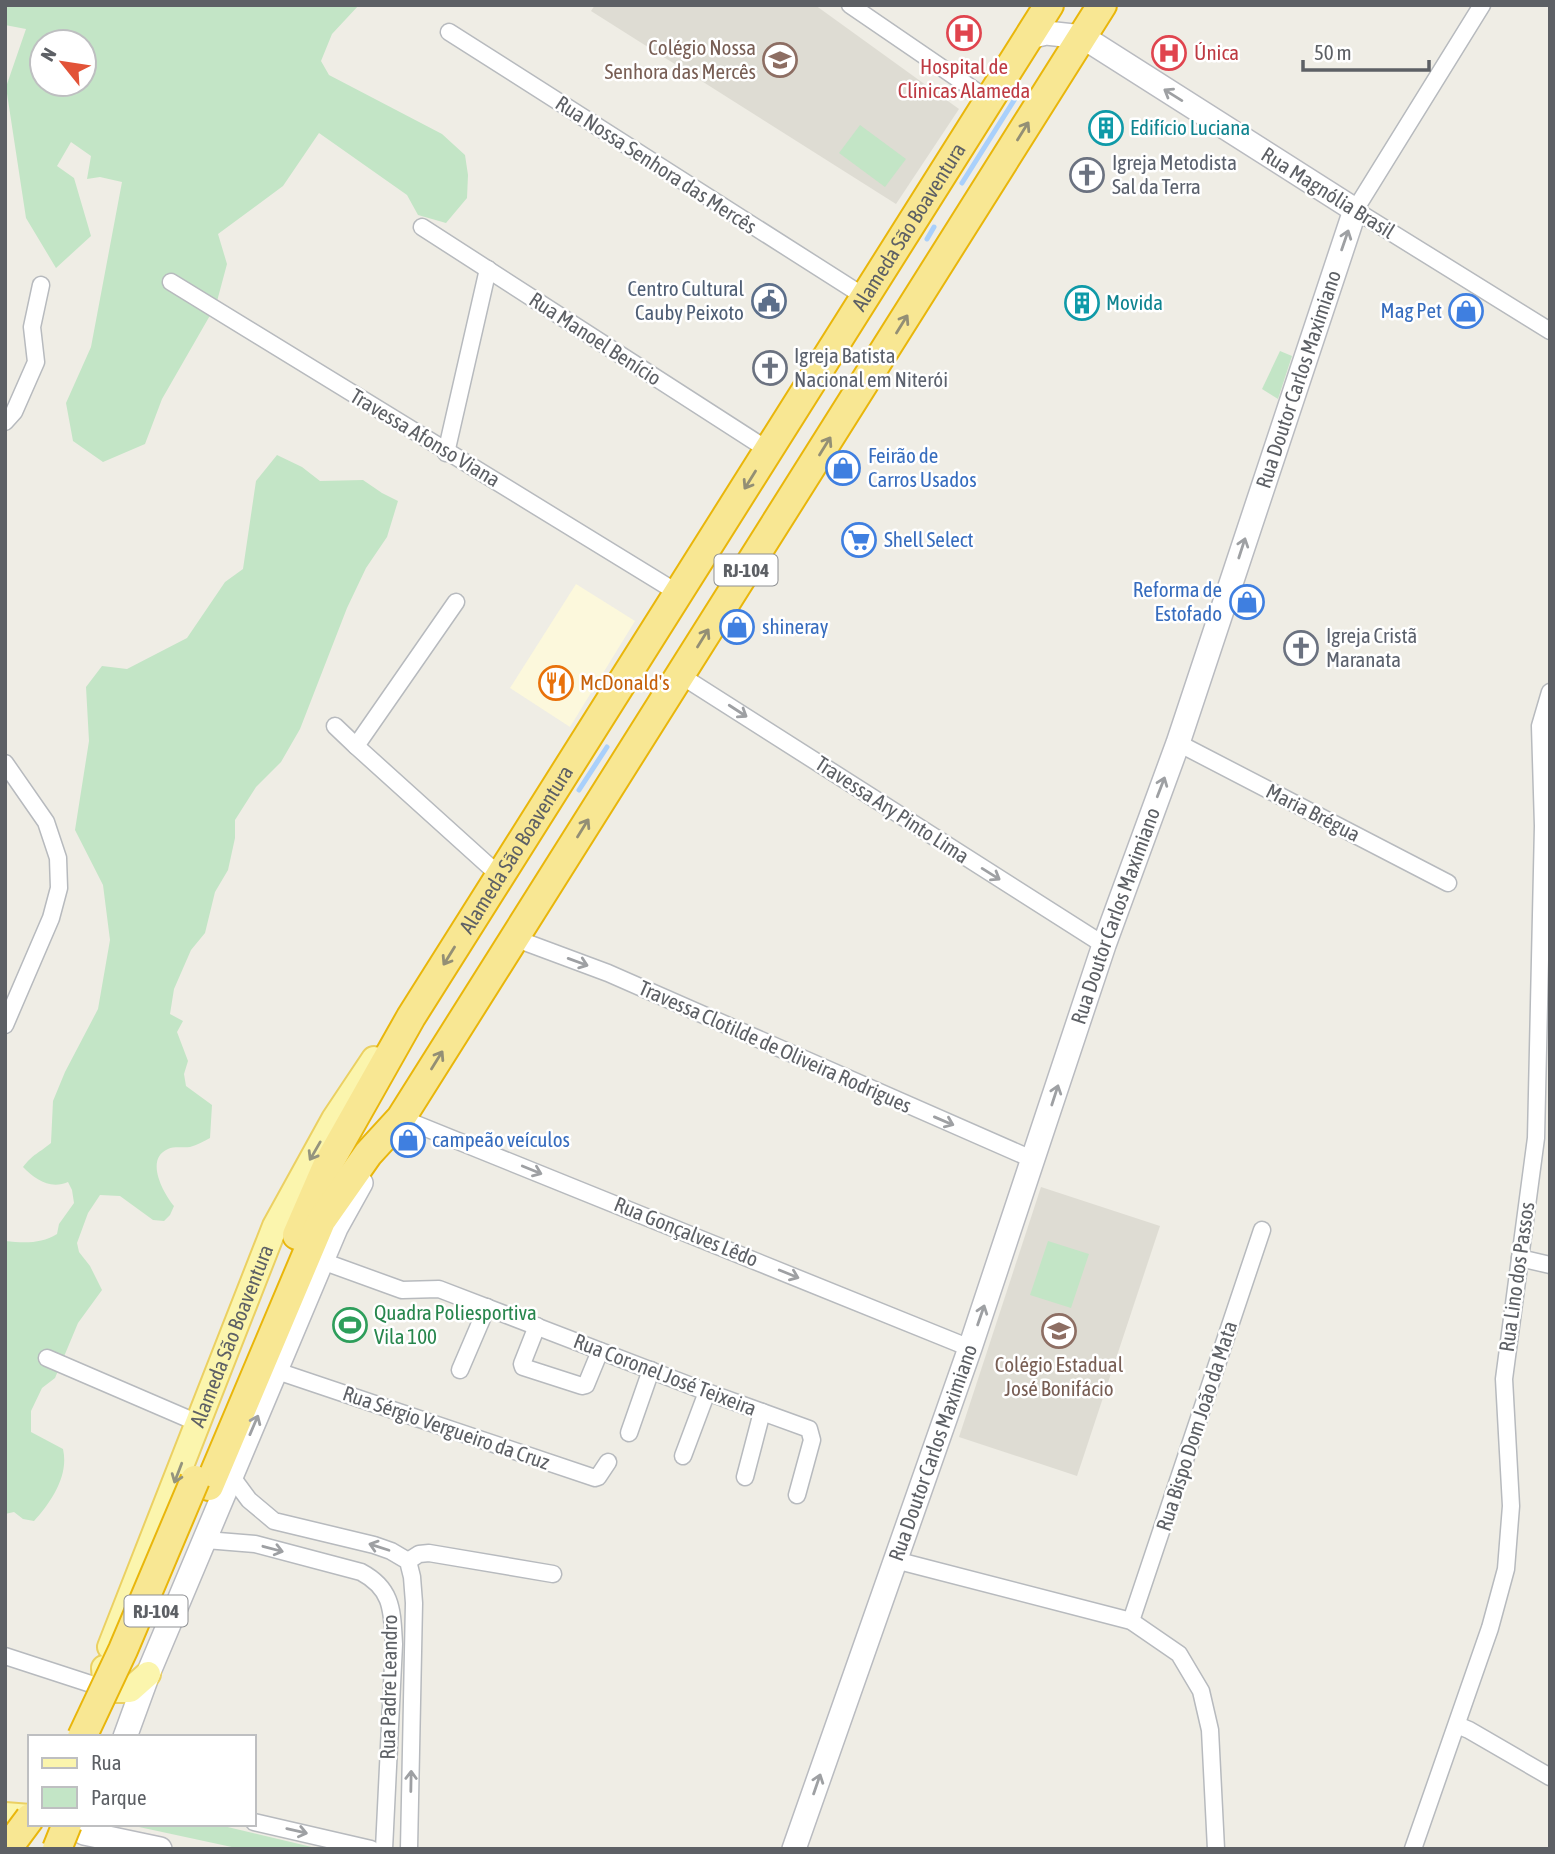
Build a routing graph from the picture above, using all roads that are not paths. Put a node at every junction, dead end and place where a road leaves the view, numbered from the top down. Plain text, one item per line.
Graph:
1 (850, 5) edge
2 (1048, 5) edge
3 (1095, 5) edge
4 (1102, 5) edge
5 (1482, 5) edge
6 (449, 32) dead end
7 (1029, 37) junction
8 (1083, 37) junction
9 (989, 100) junction
10 (1355, 210) junction
11 (422, 227) dead end
12 (488, 269) junction
13 (172, 282) dead end
14 (41, 285) dead end
15 (865, 297) junction
16 (1550, 331) edge
17 (5, 422) edge
18 (768, 450) junction
19 (446, 453) junction
20 (678, 593) junction
21 (456, 602) dead end
22 (680, 675) junction
23 (1550, 692) edge
24 (335, 726) dead end
25 (1178, 743) junction
26 (356, 746) junction
27 (5, 763) edge
28 (500, 876) junction
29 (1448, 883) dead end
30 (514, 939) junction
31 (1104, 945) junction
32 (1545, 958) edge
33 (411, 1017) junction
34 (5, 1026) edge
35 (1537, 1094) junction
36 (1550, 1108) edge
37 (398, 1122) junction
38 (1550, 1127) edge
39 (1536, 1138) junction
40 (1034, 1160) junction
41 (1262, 1230) dead end
42 (1520, 1258) junction
43 (322, 1262) junction
44 (1550, 1265) edge
45 (487, 1307) junction
46 (537, 1326) junction
47 (970, 1348) junction
48 (600, 1351) junction
49 (47, 1358) dead end
50 (460, 1370) dead end
51 (650, 1370) junction
52 (277, 1371) junction
53 (707, 1392) junction
54 (762, 1412) junction
55 (198, 1423) junction
56 (629, 1433) dead end
57 (683, 1456) dead end
58 (608, 1462) dead end
59 (745, 1477) dead end
60 (212, 1481) junction
61 (797, 1495) dead end
62 (206, 1540) junction
63 (895, 1560) junction
64 (408, 1561) junction
65 (553, 1574) dead end
66 (1132, 1622) junction
67 (5, 1656) edge
68 (106, 1657) junction
69 (148, 1674) junction
70 (94, 1685) junction
71 (1457, 1725) junction
72 (72, 1735) edge
73 (83, 1735) edge
74 (105, 1735) edge
75 (126, 1735) edge
76 (1550, 1777) edge
77 (5, 1815) edge
78 (28, 1817) edge
79 (28, 1818) edge
80 (28, 1820) edge
81 (28, 1821) edge
82 (256, 1823) edge
83 (62, 1826) edge
84 (5, 1832) edge
85 (80, 1832) edge
86 (345, 1845) edge
87 (7, 1849) edge
88 (15, 1849) edge
89 (57, 1849) edge
90 (160, 1849) edge
91 (371, 1849) edge
92 (384, 1849) edge
93 (409, 1849) edge
94 (794, 1849) edge
95 (1216, 1849) edge
96 (1413, 1849) edge

1 - 9 street
2 - 7 highway, Alameda São Boaventura / RJ-104
3 - 8 main road
4 - 8 highway, RJ-104
5 - 10 street, Rua Doutor Carlos Maximiano
6 - 15 street, Rua Nossa Senhora das Mercês
7 - 8 main road, Rua Magnólia Brasil
7 - 9 highway, Alameda São Boaventura / RJ-104
10 -> 8 main road, Rua Magnólia Brasil
22 -> 8 highway, RJ-104
9 - 15 highway, Alameda São Boaventura / RJ-104
10 - 16 street, Rua Magnólia Brasil
25 -> 10 main road, Rua Doutor Carlos Maximiano
11 - 12 street, Rua Manoel Benício
12 - 18 street, Rua Manoel Benício
12 - 19 street
13 - 19 street, Travessa Afonso Viana
14 - 17 street
15 - 18 highway, Alameda São Boaventura / RJ-104
18 -> 20 highway, Alameda São Boaventura / RJ-104
19 - 20 street, Travessa Afonso Viana
20 - 28 highway, Alameda São Boaventura / RJ-104
21 - 26 street
30 -> 22 highway, RJ-104
22 -> 31 street, Travessa Ary Pinto Lima
23 - 32 street, Rua Lino dos Passos
24 - 26 street
25 - 29 street, Maria Brégua
31 -> 25 main road, Rua Doutor Carlos Maximiano
26 - 28 street
27 - 34 street
28 -> 33 highway, Alameda São Boaventura / RJ-104
37 -> 30 highway, RJ-104
30 -> 40 street, Travessa Clotilde de Oliveira Rodrigues
40 -> 31 main road, Rua Doutor Carlos Maximiano
32 - 35 street, Rua Lino dos Passos
33 -> 55 main road, Alameda São Boaventura
33 - 60 highway
35 - 36 street
35 - 39 street, Rua Lino dos Passos
37 - 43 main road
37 -> 47 street, Rua Gonçalves Lêdo
37 - 60 highway, RJ-104
38 - 39 street
39 - 42 street, Rua Lino dos Passos
47 -> 40 main road, Rua Doutor Carlos Maximiano
41 - 66 street, Rua Bispo Dom João da Mata
42 - 44 street
42 - 71 street, Rua Lino dos Passos
43 - 45 street, Rua Coronel José Teixeira
43 - 52 main road
45 - 46 street, Rua Coronel José Teixeira
45 - 50 street
46 - 48 street, Rua Coronel José Teixeira
46 - 48 street
47 - 63 main road, Rua Doutor Carlos Maximiano
48 - 51 street, Rua Coronel José Teixeira
49 - 55 street
51 - 53 street, Rua Coronel José Teixeira
51 - 56 street
52 - 58 street, Rua Sérgio Vergueiro da Cruz
60 -> 52 main road
53 - 54 street, Rua Coronel José Teixeira
53 - 57 street
54 - 59 street
54 - 61 street, Rua Coronel José Teixeira
55 -> 68 main road, Alameda São Boaventura
60 - 62 main road
64 -> 60 street
60 - 73 highway, bridge
60 - 74 highway, RJ-104
62 - 69 main road
62 -> 92 street, Rua Padre Leandro
63 - 66 street
94 -> 63 main road, Rua Doutor Carlos Maximiano
64 - 65 street
93 -> 64 street, Rua Padre Leandro
66 - 95 street
67 - 70 street
68 - 69 main road
68 - 70 main road, Alameda São Boaventura
69 - 75 main road
70 - 72 main road, Alameda São Boaventura
71 - 76 street
71 - 96 street, Rua Lino dos Passos
77 - 78 main road
79 - 84 highway
80 - 87 highway, bridge
81 - 88 main road
82 -> 86 street
83 - 85 main road
85 - 89 highway, bridge
85 - 90 main road
86 - 91 street

